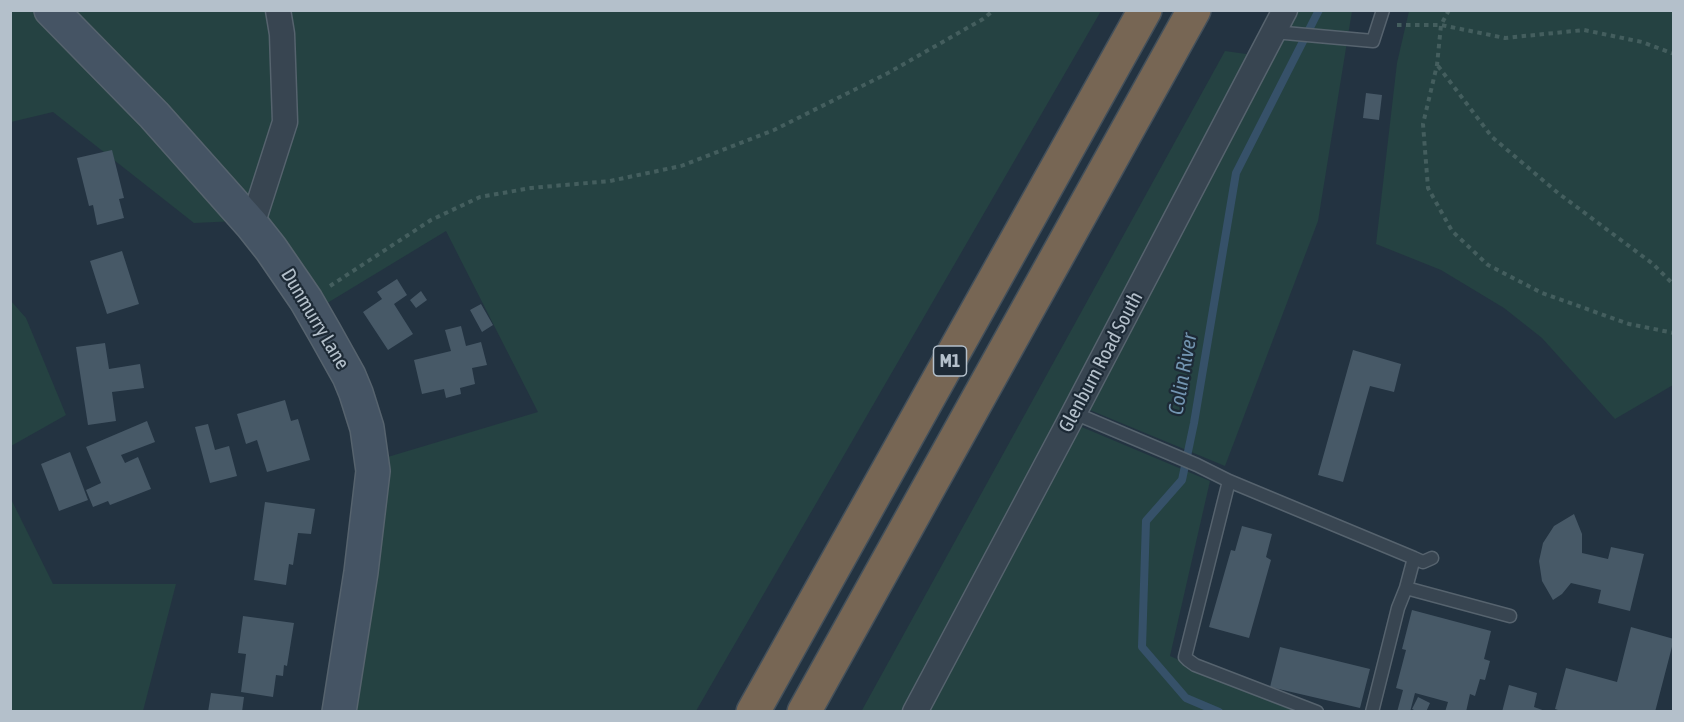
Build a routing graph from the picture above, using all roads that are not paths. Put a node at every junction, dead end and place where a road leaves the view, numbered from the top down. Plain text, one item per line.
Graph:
1 (51, 10) edge
2 (278, 10) edge
3 (1145, 10) edge
4 (1194, 10) edge
5 (1383, 10) edge
6 (1283, 25) edge
7 (252, 225) junction
8 (1074, 413) junction
9 (1229, 481) junction
10 (1414, 558) junction
11 (1432, 558) dead end
12 (1406, 588) junction
13 (1510, 616) dead end
14 (339, 711) edge
15 (753, 711) edge
16 (804, 711) edge
17 (915, 711) edge
18 (1317, 711) edge
19 (1372, 711) edge

1 - 7 street, Dunmurry Lane
2 - 7 street
3 - 15 highway, M1
4 - 16 highway, M1
5 - 6 lane
6 - 8 street, Glenburn Road South
7 - 14 street, Dunmurry Lane
8 - 9 lane
8 - 17 street, Glenburn Road South
9 - 10 lane
9 - 18 lane
10 - 11 lane
10 - 12 lane
12 - 13 lane
12 - 19 lane

